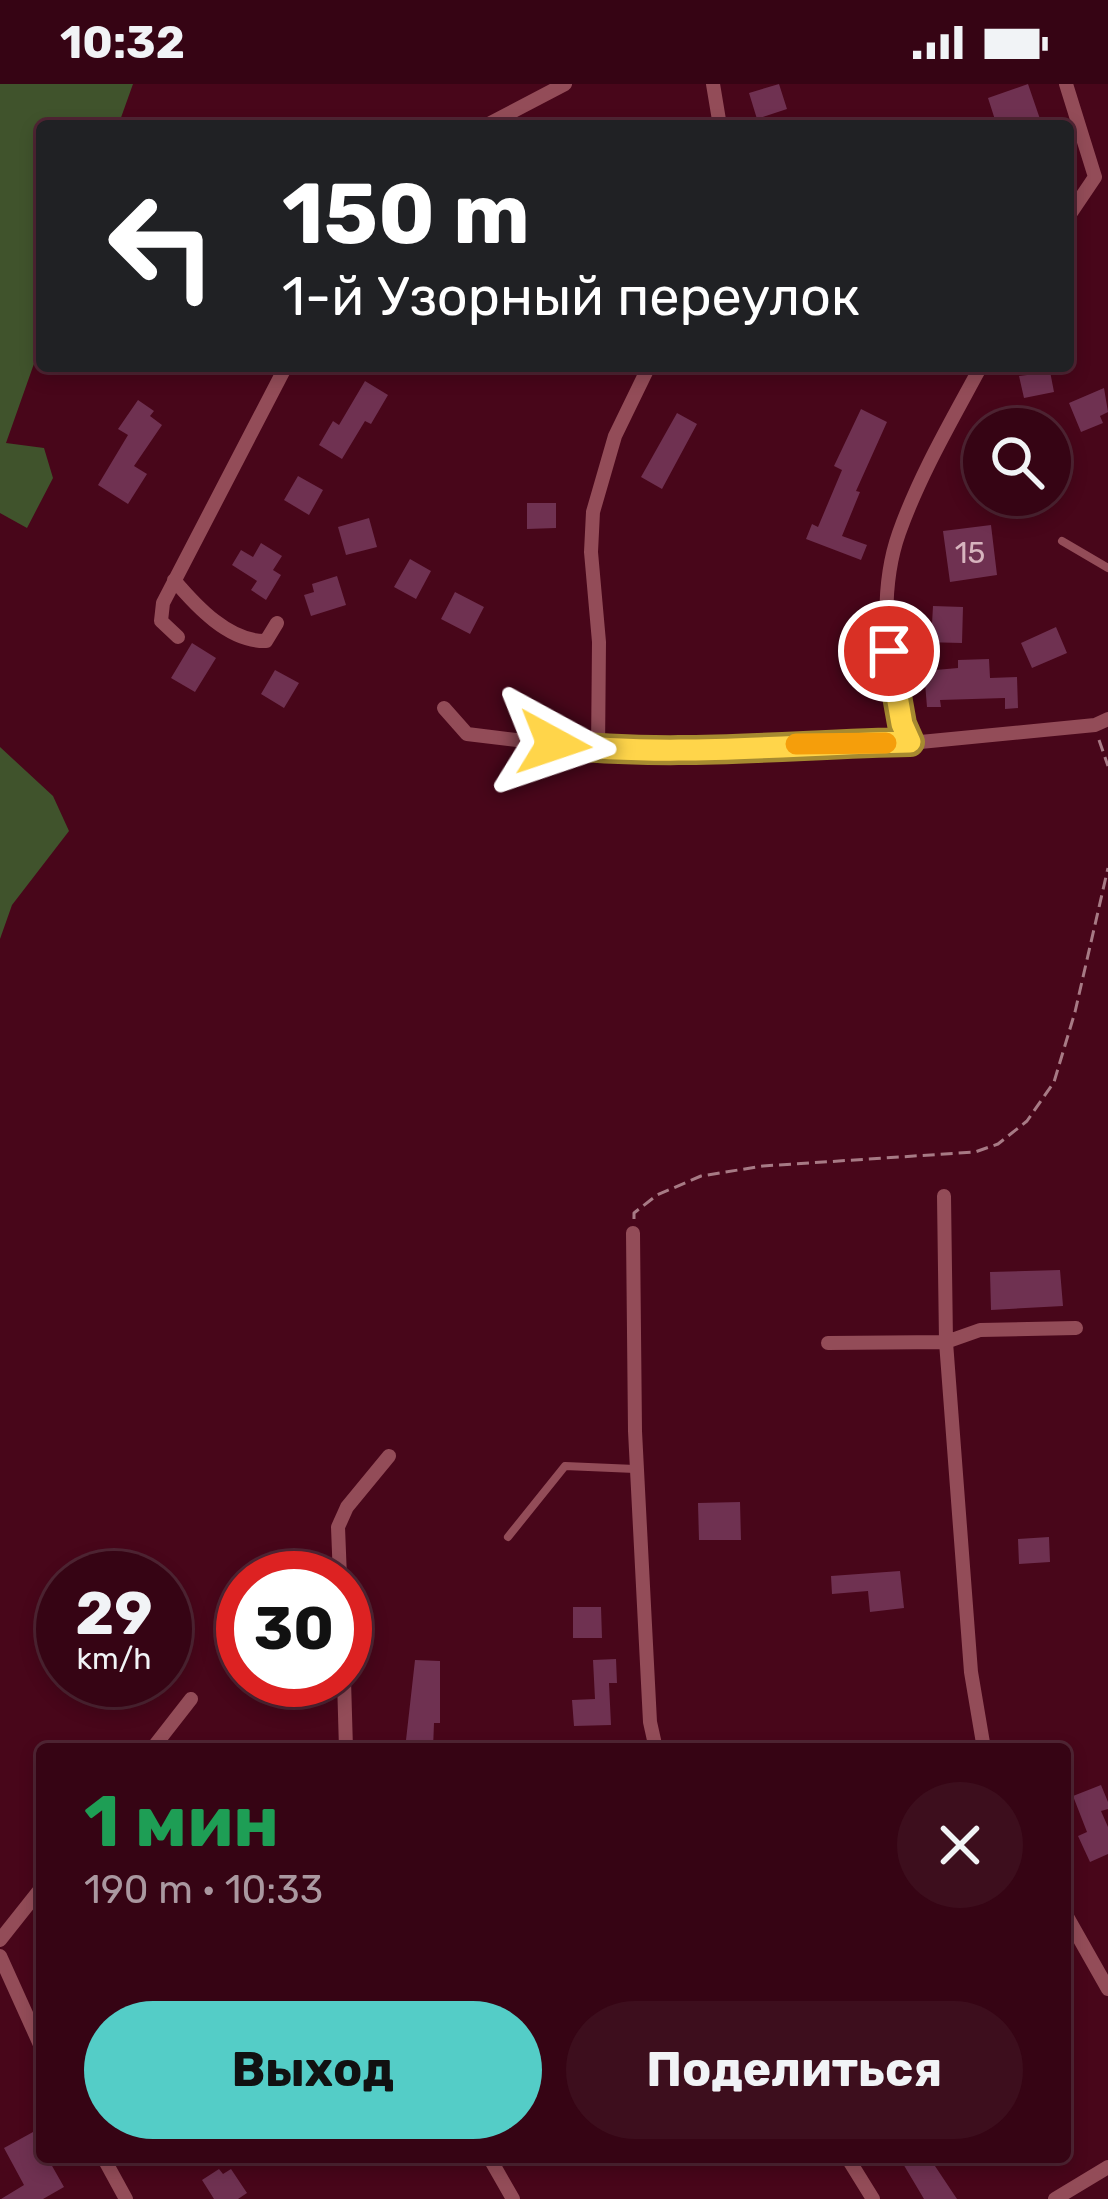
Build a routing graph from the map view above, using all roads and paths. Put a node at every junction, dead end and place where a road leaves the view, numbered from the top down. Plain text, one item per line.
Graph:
1 (565, 84) edge
2 (713, 84) edge
3 (1066, 84) edge
4 (496, 120) edge
5 (719, 120) edge
6 (1101, 180) edge
7 (1074, 210) edge
8 (283, 372) edge
9 (646, 372) edge
10 (978, 372) edge
11 (1062, 542) dead end
12 (1108, 568) edge
13 (174, 580) junction
14 (277, 623) dead end
15 (178, 637) dead end
16 (444, 708) dead end
17 (1101, 722) edge
18 (910, 742) junction
19 (598, 749) junction
20 (1108, 766) edge
21 (1108, 868) edge
22 (944, 1196) dead end
23 (633, 1233) joint
24 (1076, 1328) dead end
25 (946, 1342) junction
26 (828, 1343) dead end
27 (389, 1456) dead end
28 (637, 1468) junction
29 (508, 1537) dead end
30 (339, 1551) edge
31 (185, 1707) edge
32 (345, 1707) edge
33 (157, 1743) edge
34 (346, 1743) edge
35 (655, 1743) edge
36 (983, 1743) edge
37 (36, 1895) edge
38 (1071, 1924) edge
39 (0, 1940) edge
40 (0, 1956) edge
41 (1108, 1989) edge
42 (36, 2036) edge
43 (106, 2163) edge
44 (492, 2163) edge
45 (851, 2163) edge
46 (1108, 2167) edge
47 (126, 2199) edge
48 (513, 2199) edge
49 (873, 2199) edge
50 (1055, 2199) edge

1 - 4 street
2 - 5 street
3 - 6 street
6 - 7 street
8 - 13 street
9 - 19 street
10 - 18 street
11 - 12 lane
13 - 14 street
13 - 15 street
16 - 19 street
17 - 18 street
17 - 20 path
18 - 19 street
21 - 23 path
22 - 25 street
23 - 28 street
24 - 25 street
25 - 26 street
25 - 36 street
27 - 30 street
28 - 29 lane
28 - 35 street
31 - 33 street
32 - 34 street
37 - 39 street
38 - 41 street
40 - 42 street
43 - 47 street
44 - 48 street
45 - 49 street
46 - 50 street

